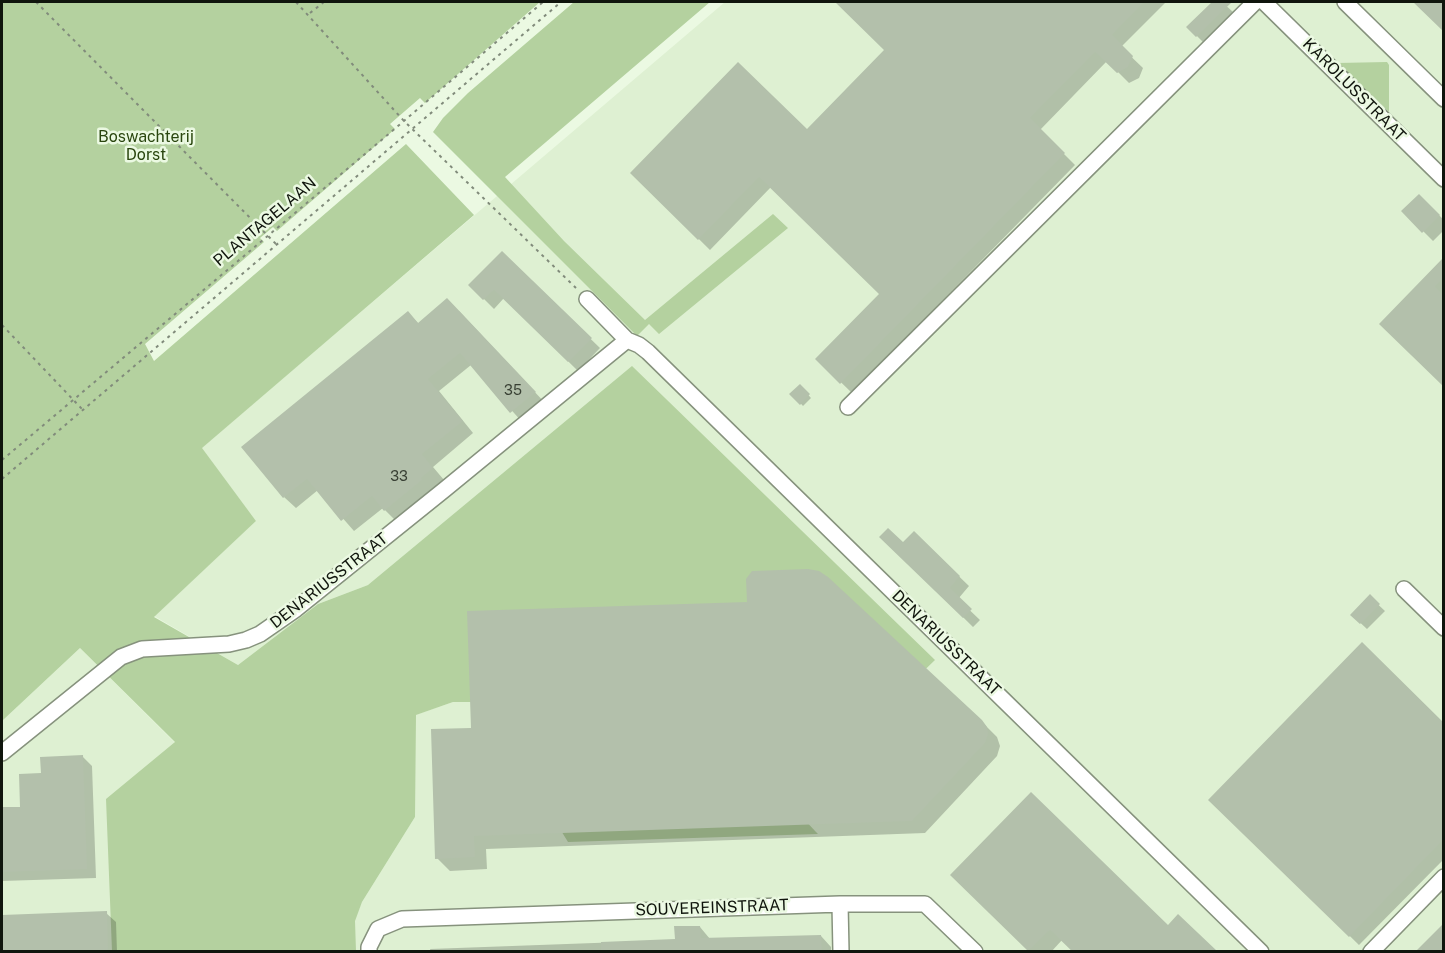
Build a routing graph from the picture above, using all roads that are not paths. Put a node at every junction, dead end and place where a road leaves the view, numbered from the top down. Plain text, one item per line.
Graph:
1 (1255, 2) edge
2 (1264, 2) edge
3 (1345, 2) edge
4 (1443, 99) edge
5 (1443, 179) edge
6 (587, 299) road end
7 (627, 340) junction
8 (848, 407) dead end
9 (1404, 589) dead end
10 (1443, 628) edge
11 (2, 753) edge
12 (1443, 878) edge
13 (840, 904) junction
14 (369, 951) edge
15 (841, 951) edge
16 (975, 951) edge
17 (1261, 951) edge
18 (1371, 951) edge

1 - 8 street
2 - 5 street, KAROLUSSTRAAT
3 - 4 street
6 - 7 street, DENARIUSSTRAAT
7 - 11 street, DENARIUSSTRAAT
7 - 17 street, DENARIUSSTRAAT
9 - 10 street
12 - 18 street
13 - 14 street, SOUVEREINSTRAAT
13 - 15 street
13 - 16 street, SOUVEREINSTRAAT

